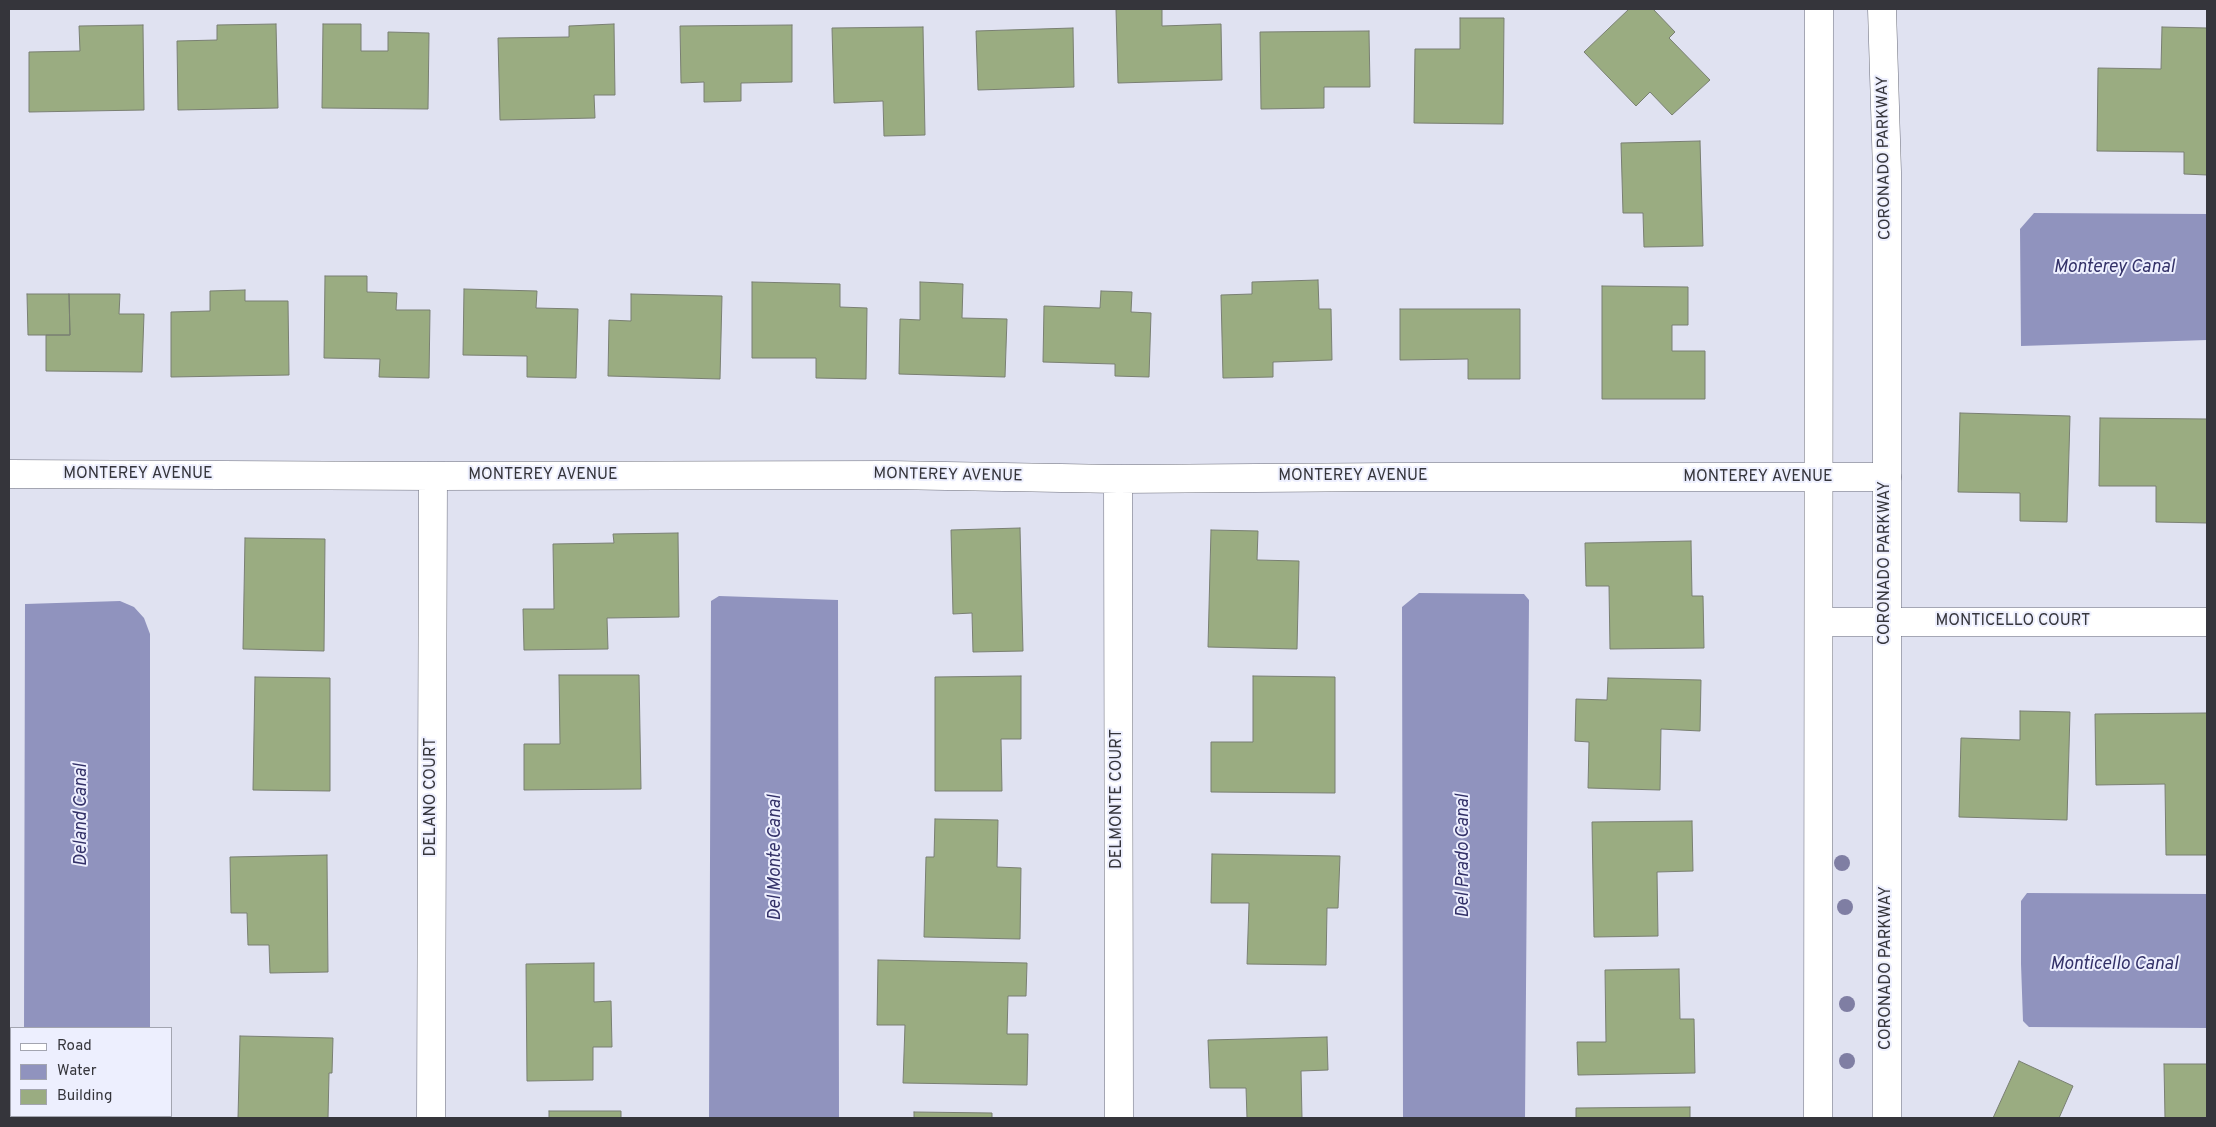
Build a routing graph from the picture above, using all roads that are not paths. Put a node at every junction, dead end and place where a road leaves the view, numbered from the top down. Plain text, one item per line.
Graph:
1 (1819, 9) edge
2 (1882, 9) edge
3 (9, 474) edge
4 (433, 476) junction
5 (1887, 477) junction
6 (1818, 478) junction
7 (1118, 479) junction
8 (1819, 622) junction
9 (1886, 622) junction
10 (2207, 622) edge
11 (431, 1118) edge
12 (1119, 1118) edge
13 (1818, 1118) edge
14 (1886, 1118) edge

1 - 6 street
2 - 5 street, CORONADO PARKWAY
3 - 4 street, MONTEREY AVENUE
4 - 7 street, MONTEREY AVENUE
4 - 11 street, DELANO COURT
5 - 6 street, MONTEREY AVENUE
5 - 9 street, CORONADO PARKWAY
6 - 7 street, MONTEREY AVENUE
6 - 8 street
7 - 12 street, DELMONTE COURT
8 - 9 street, MONTICELLO COURT
8 - 13 street
9 - 10 street, MONTICELLO COURT
9 - 14 street, CORONADO PARKWAY

